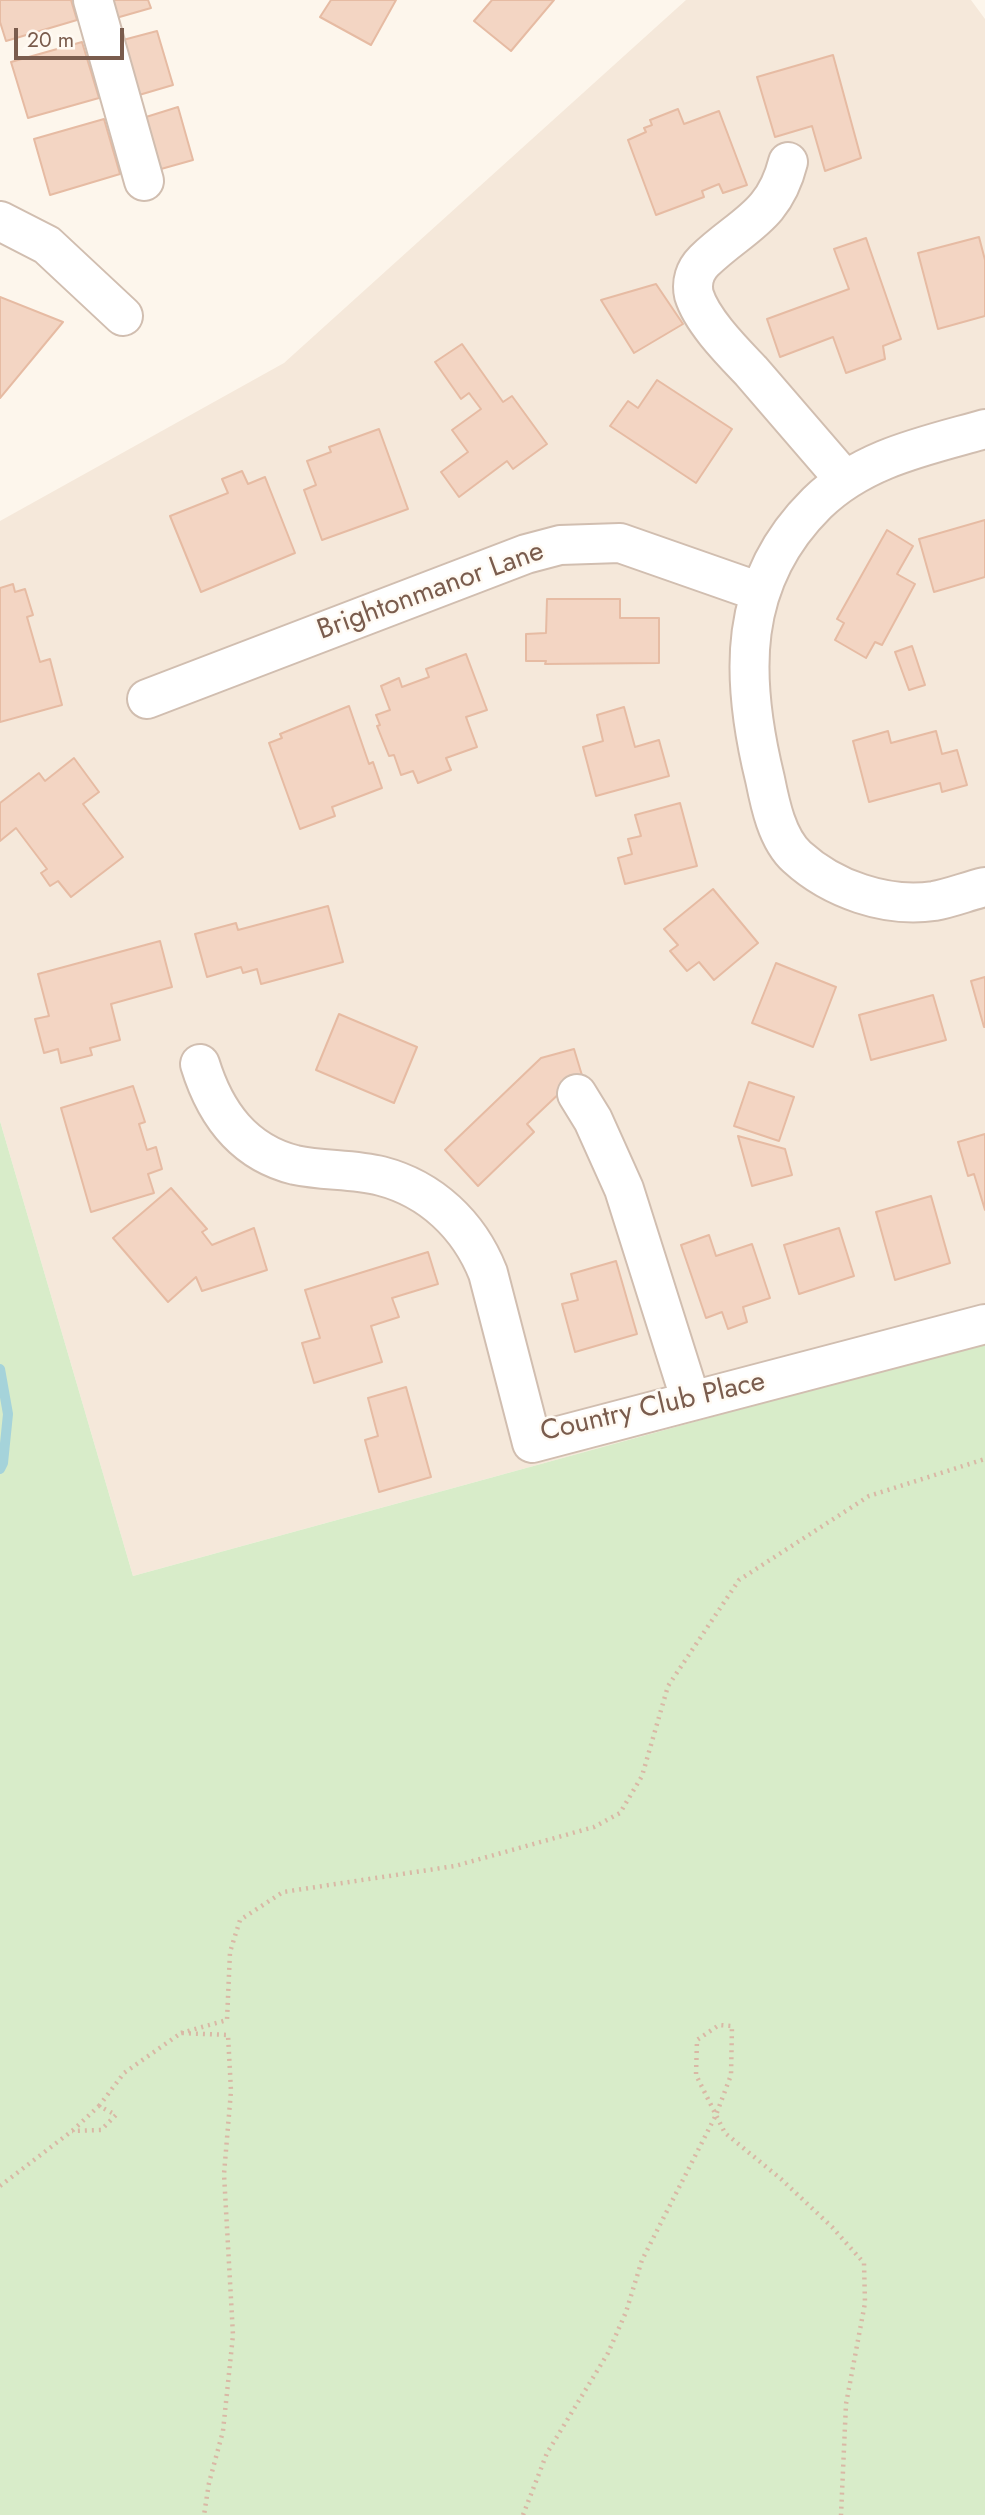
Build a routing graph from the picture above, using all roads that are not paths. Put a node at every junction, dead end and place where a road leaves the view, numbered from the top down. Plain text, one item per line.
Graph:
1 (93, 0) edge
2 (788, 162) dead end
3 (144, 181) dead end
4 (0, 221) edge
5 (123, 316) dead end
6 (985, 429) edge
7 (845, 480) junction
8 (760, 592) junction
9 (147, 699) dead end
10 (985, 887) edge
11 (200, 1064) dead end
12 (577, 1094) dead end
13 (985, 1324) edge
14 (691, 1401) junction

1 - 3 street
2 - 7 street
4 - 5 street
6 - 7 street
7 - 8 street
8 - 9 street, Brightonmanor Lane
8 - 10 street
11 - 14 street, Country Club Place
12 - 14 street
13 - 14 street, Country Club Place

